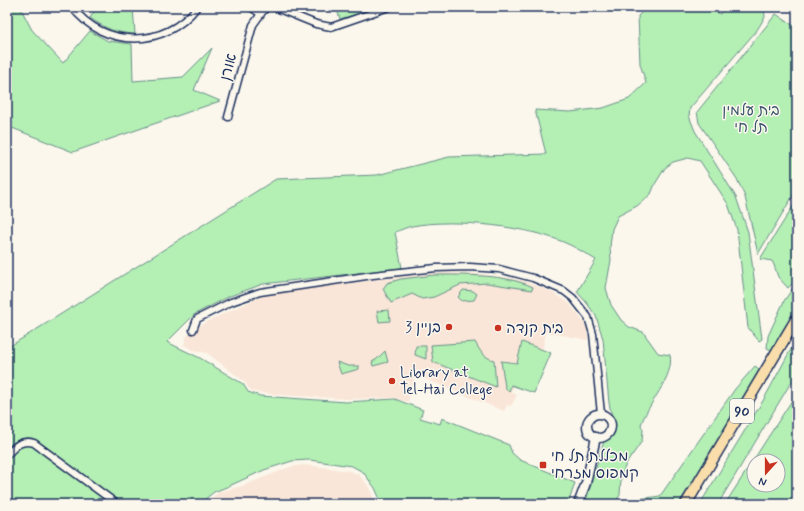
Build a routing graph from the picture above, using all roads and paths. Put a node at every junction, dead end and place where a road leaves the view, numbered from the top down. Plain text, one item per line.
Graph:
1 (72, 7) edge
2 (198, 7) edge
3 (251, 7) edge
4 (367, 7) edge
5 (389, 7) edge
6 (265, 9) edge
7 (276, 9) edge
8 (369, 14) junction
9 (253, 25) junction
10 (228, 117) dead end
11 (797, 318) edge
12 (194, 330) dead end
13 (600, 414) junction
14 (596, 437) junction
15 (7, 455) edge
16 (118, 504) edge
17 (578, 504) edge
18 (686, 504) edge

1 - 2 street
3 - 6 street
3 - 9 street, אורן
4 - 8 street
5 - 8 street
6 - 7 street
6 - 9 street, אורן
7 - 8 street
9 - 10 street, אורן
11 - 18 highway, 90
12 - 13 street
13 - 14 street
13 - 14 street
14 - 17 street
15 - 16 street

